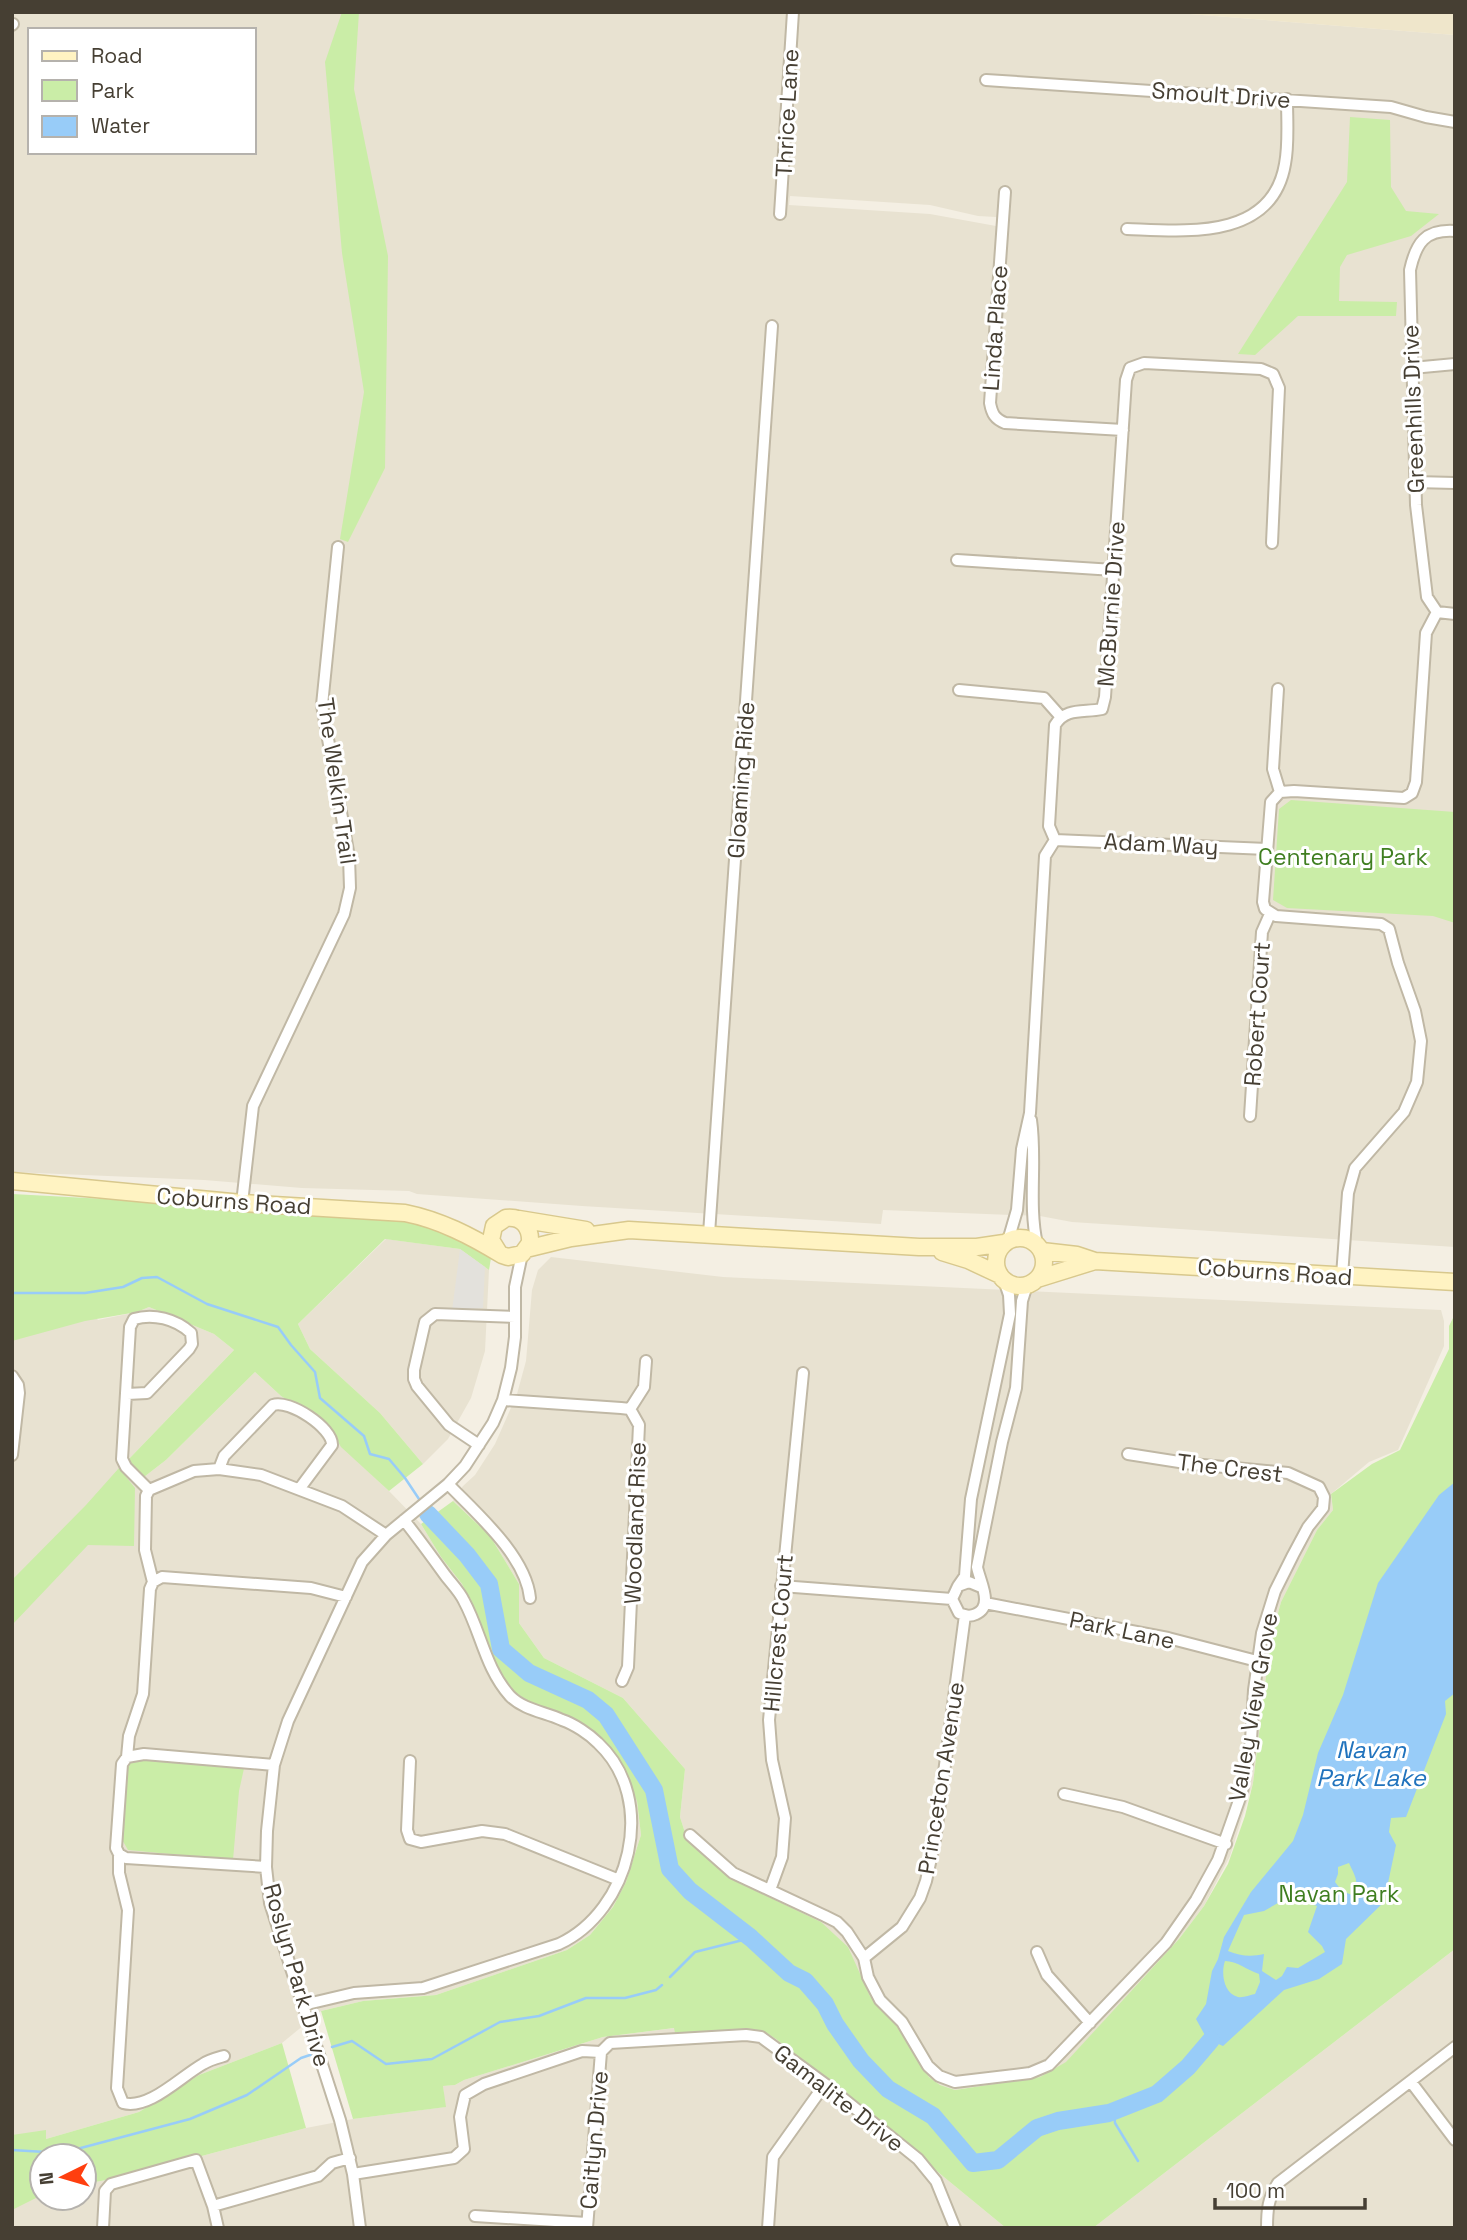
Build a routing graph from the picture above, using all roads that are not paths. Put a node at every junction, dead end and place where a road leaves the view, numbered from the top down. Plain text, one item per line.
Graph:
1 (793, 12) edge
2 (986, 80) dead end
3 (1287, 99) junction
4 (1455, 122) edge
5 (1005, 192) dead end
6 (780, 214) dead end
7 (1127, 229) dead end
8 (1455, 231) edge
9 (772, 326) dead end
10 (1455, 364) edge
11 (1412, 368) junction
12 (1123, 430) junction
13 (1415, 482) junction
14 (1455, 483) edge
15 (1272, 543) dead end
16 (338, 547) dead end
17 (957, 560) dead end
18 (1114, 570) junction
19 (1437, 612) junction
20 (1455, 614) edge
21 (1278, 689) dead end
22 (959, 690) dead end
23 (1060, 716) junction
24 (1280, 792) junction
25 (1055, 840) junction
26 (1267, 849) junction
27 (1270, 914) junction
28 (1030, 1113) junction
29 (1250, 1116) dead end
30 (12, 1181) edge
31 (242, 1203) junction
32 (519, 1219) junction
33 (500, 1220) junction
34 (453, 1227) junction
35 (603, 1233) junction
36 (709, 1234) junction
37 (1006, 1242) junction
38 (919, 1247) junction
39 (1039, 1248) junction
40 (524, 1251) junction
41 (500, 1254) junction
42 (1095, 1261) junction
43 (1342, 1276) junction
44 (1002, 1278) junction
45 (1032, 1282) junction
46 (1455, 1282) edge
47 (515, 1287) junction
48 (515, 1317) junction
49 (646, 1361) dead end
50 (803, 1373) dead end
51 (12, 1376) edge
52 (127, 1394) junction
53 (503, 1400) junction
54 (630, 1409) junction
55 (479, 1445) junction
56 (1128, 1454) dead end
57 (12, 1455) edge
58 (219, 1469) junction
59 (448, 1484) junction
60 (300, 1488) junction
61 (149, 1490) junction
62 (1324, 1497) joint
63 (404, 1520) junction
64 (386, 1535) junction
65 (153, 1582) junction
66 (781, 1586) junction
67 (958, 1586) junction
68 (981, 1587) junction
69 (346, 1597) junction
70 (530, 1598) dead end
71 (952, 1599) junction
72 (985, 1603) junction
73 (965, 1615) junction
74 (1257, 1661) junction
75 (622, 1681) dead end
76 (127, 1757) junction
77 (410, 1761) dead end
78 (274, 1765) junction
79 (1064, 1794) dead end
80 (690, 1835) dead end
81 (1226, 1844) junction
82 (119, 1854) junction
83 (266, 1867) junction
84 (619, 1880) junction
85 (770, 1890) junction
86 (1037, 1952) dead end
87 (864, 1958) junction
88 (303, 2006) junction
89 (1090, 2023) junction
90 (1455, 2047) edge
91 (601, 2052) junction
92 (224, 2056) dead end
93 (1410, 2082) junction
94 (825, 2084) junction
95 (1455, 2140) edge
96 (350, 2158) junction
97 (353, 2174) junction
98 (213, 2206) junction
99 (475, 2216) dead end
100 (587, 2225) edge
101 (103, 2228) edge
102 (218, 2228) edge
103 (360, 2228) edge
104 (768, 2228) edge
105 (955, 2228) edge
106 (1267, 2228) edge

1 - 6 street, Thrice Lane
2 - 3 street, Smoult Drive
3 - 4 street, Smoult Drive
3 - 7 street
5 - 12 street, Linda Place
8 - 11 street, Greenhills Drive
9 - 36 street, Gloaming Ride
10 - 11 street
11 - 13 street, Greenhills Drive
12 - 15 street, McBurnie Drive
12 - 18 street, McBurnie Drive
13 - 14 street
13 - 19 street, Greenhills Drive
16 - 31 street, The Welkin Trail
17 - 18 street
18 - 23 street, McBurnie Drive
19 - 20 street
19 - 24 street
21 - 24 street
22 - 23 street
23 - 25 street
24 - 26 street
25 - 26 street, Adam Way
25 - 28 street
26 - 27 street
27 - 29 street, Robert Court
27 - 43 street
28 - 37 street
28 - 39 street
30 - 31 street, Coburns Road
31 - 34 street, Coburns Road
32 - 33 street
32 - 35 street
32 - 40 street
33 - 34 street, Coburns Road
33 - 41 street
34 - 41 street, Coburns Road
35 - 36 street
35 - 40 street
36 - 38 street
37 - 38 street
37 - 39 street
37 - 44 street
38 - 44 street
39 - 42 street, Coburns Road
39 - 45 street
40 - 41 street
40 - 47 street, Roslyn Park Drive
41 - 47 street, Roslyn Park Drive
42 - 43 street, Coburns Road
42 - 45 street, Coburns Road
43 - 46 street, Coburns Road
44 - 45 street
44 - 67 street
45 - 68 street
47 - 48 street, Roslyn Park Drive
48 - 53 street, Roslyn Park Drive
48 - 55 street
49 - 54 street
50 - 66 street, Hillcrest Court
51 - 57 street
52 - 52 street
52 - 61 street
53 - 54 street, Woodland Rise
53 - 55 street, Roslyn Park Drive
54 - 75 street, Woodland Rise
55 - 59 street, Roslyn Park Drive
56 - 62 street, The Crest
58 - 60 street
58 - 60 street
58 - 61 street
59 - 63 street, Roslyn Park Drive
59 - 70 street
60 - 64 street
61 - 65 street
62 - 74 street, Valley View Grove
63 - 64 street, Roslyn Park Drive
63 - 84 street
64 - 69 street, Roslyn Park Drive
65 - 69 street
65 - 76 street
66 - 71 street
66 - 85 street, Hillcrest Court
67 - 68 street
67 - 71 street
68 - 72 street
69 - 78 street, Roslyn Park Drive
71 - 73 street
72 - 73 street
72 - 74 street, Park Lane
73 - 87 street, Princeton Avenue
74 - 81 street, Valley View Grove
76 - 78 street
76 - 82 street
77 - 84 street
78 - 83 street, Roslyn Park Drive
79 - 81 street
80 - 85 street, Valley View Grove
81 - 89 street, Valley View Grove
82 - 83 street
82 - 92 street
83 - 88 street, Roslyn Park Drive
84 - 88 street
85 - 87 street, Valley View Grove
86 - 89 street
87 - 89 street, Valley View Grove
88 - 96 street, Roslyn Park Drive
90 - 93 street
91 - 94 street, Gamalite Drive
91 - 97 street, Gamalite Drive
91 - 100 street, Caitlyn Drive
93 - 95 street
93 - 106 street
94 - 104 street
94 - 105 street, Gamalite Drive
96 - 97 street, Roslyn Park Drive
96 - 98 street
97 - 103 street, Roslyn Park Drive
98 - 101 street
98 - 102 street
99 - 100 street

